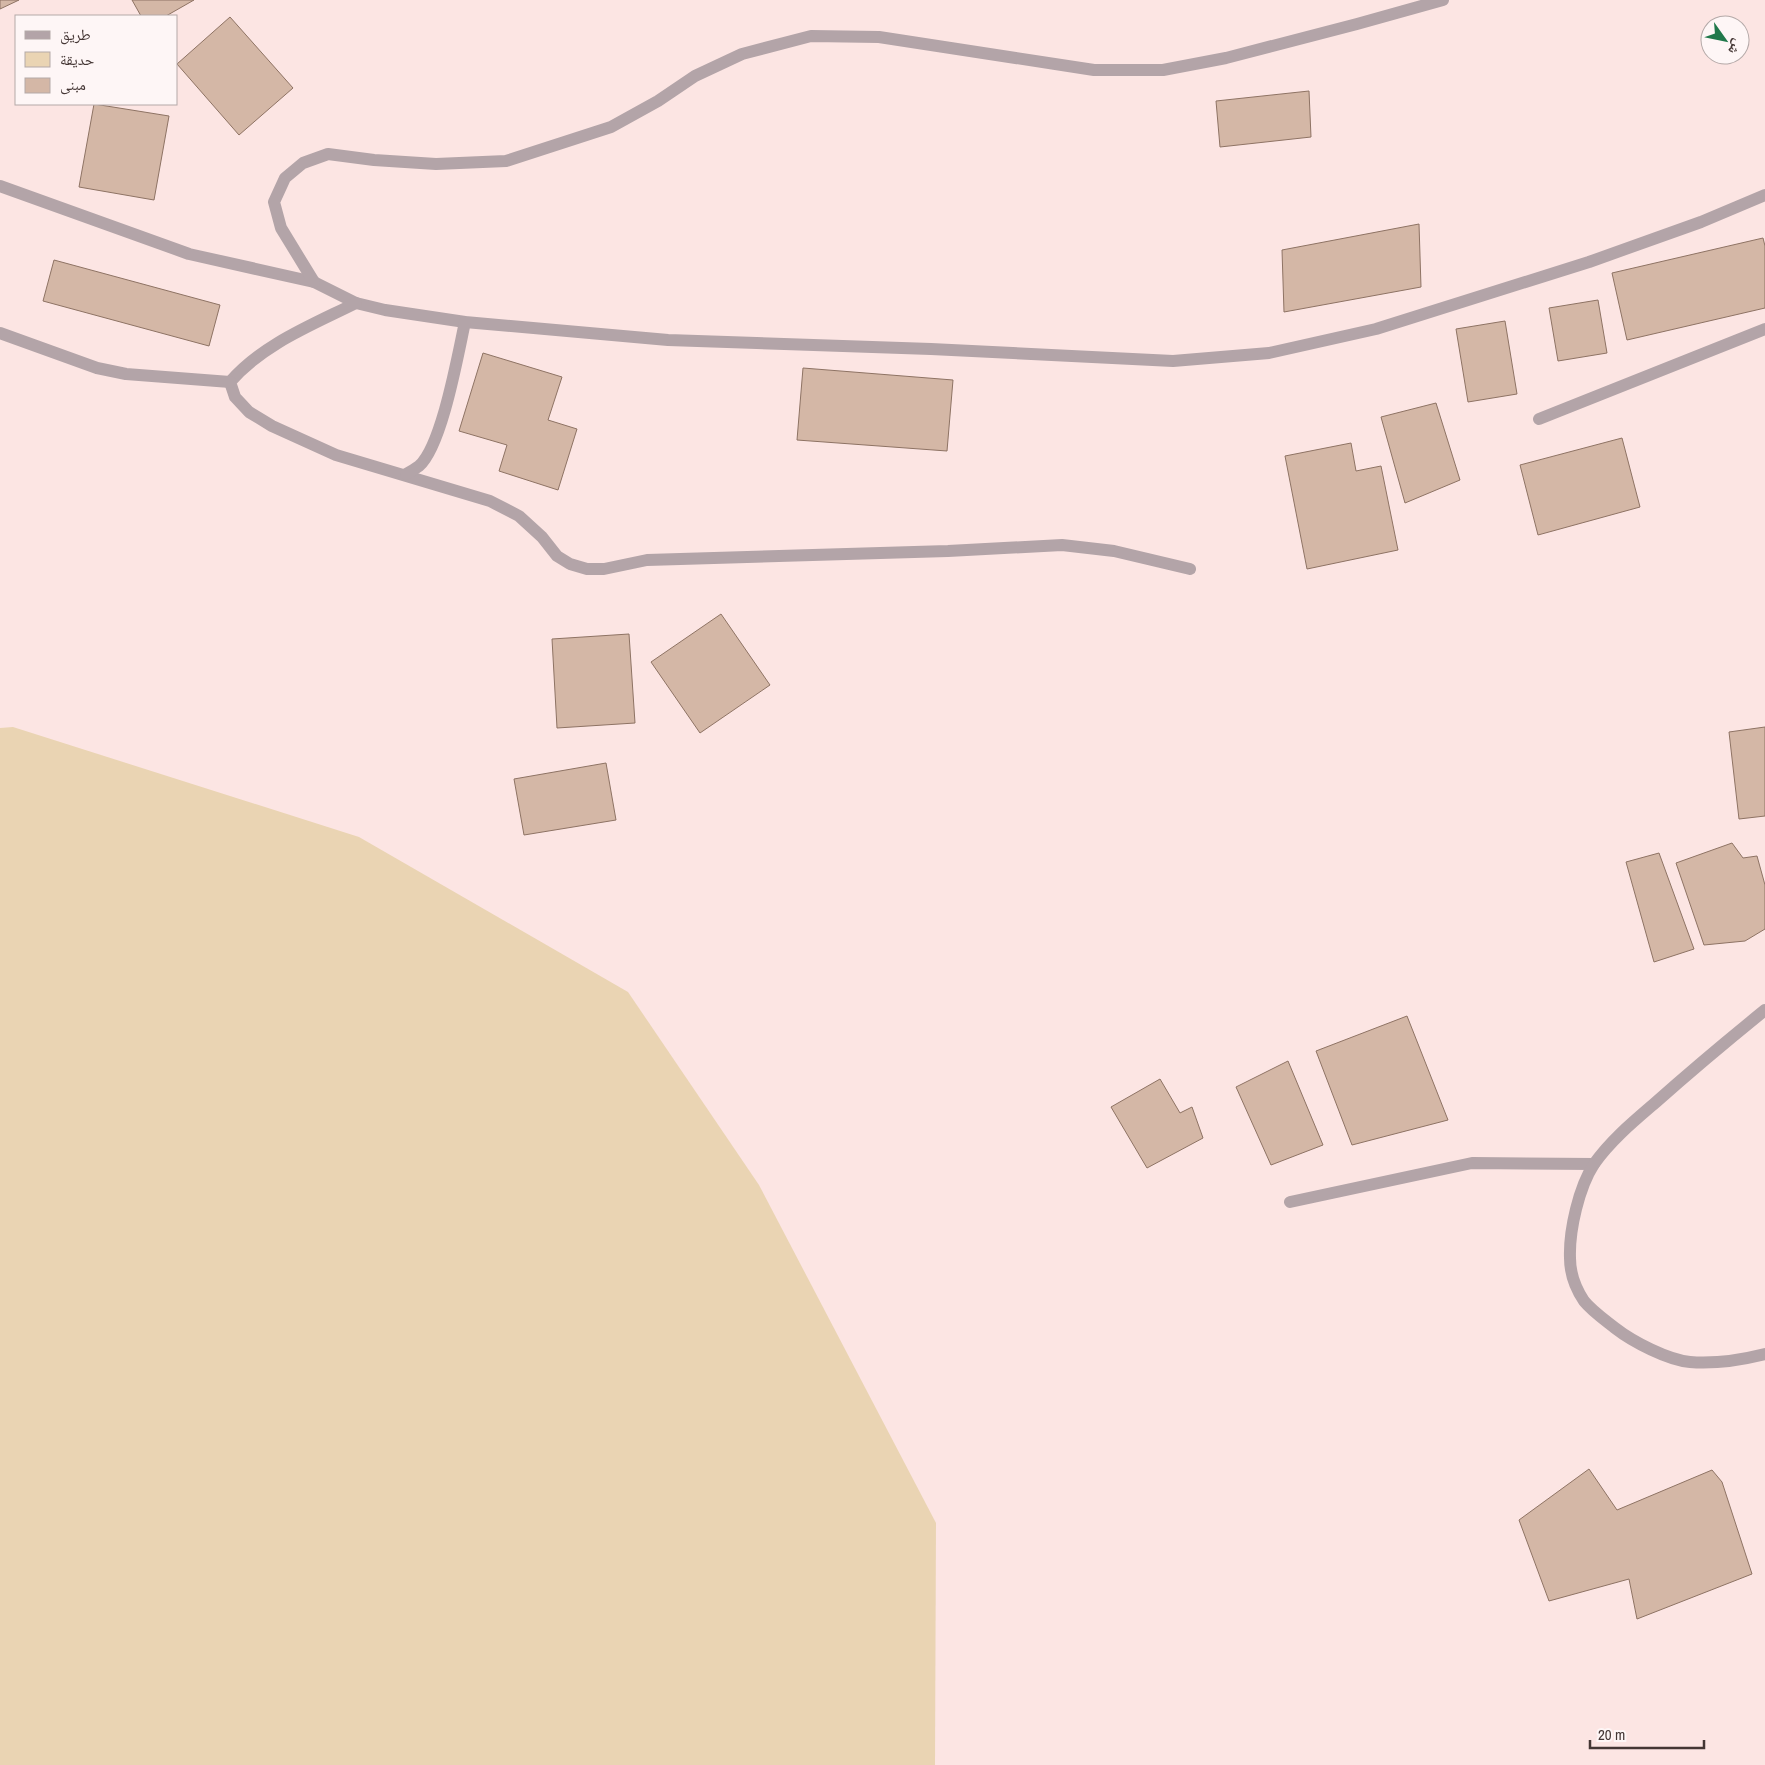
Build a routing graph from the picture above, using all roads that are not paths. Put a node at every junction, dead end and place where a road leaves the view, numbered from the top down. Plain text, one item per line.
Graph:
1 (1442, 0) edge
2 (0, 186) edge
3 (1765, 195) edge
4 (314, 282) junction
5 (356, 304) junction
6 (465, 322) junction
7 (1765, 329) edge
8 (0, 333) edge
9 (230, 382) junction
10 (1539, 420) dead end
11 (406, 474) junction
12 (1190, 569) dead end
13 (1765, 1010) edge
14 (1594, 1164) junction
15 (1290, 1202) dead end
16 (1765, 1354) edge

1 - 4 street
2 - 4 street
3 - 6 street
4 - 5 street
5 - 6 street
5 - 9 street
6 - 11 street
7 - 10 street
8 - 9 street
9 - 11 street
11 - 12 street
13 - 14 street
14 - 15 street
14 - 16 street

